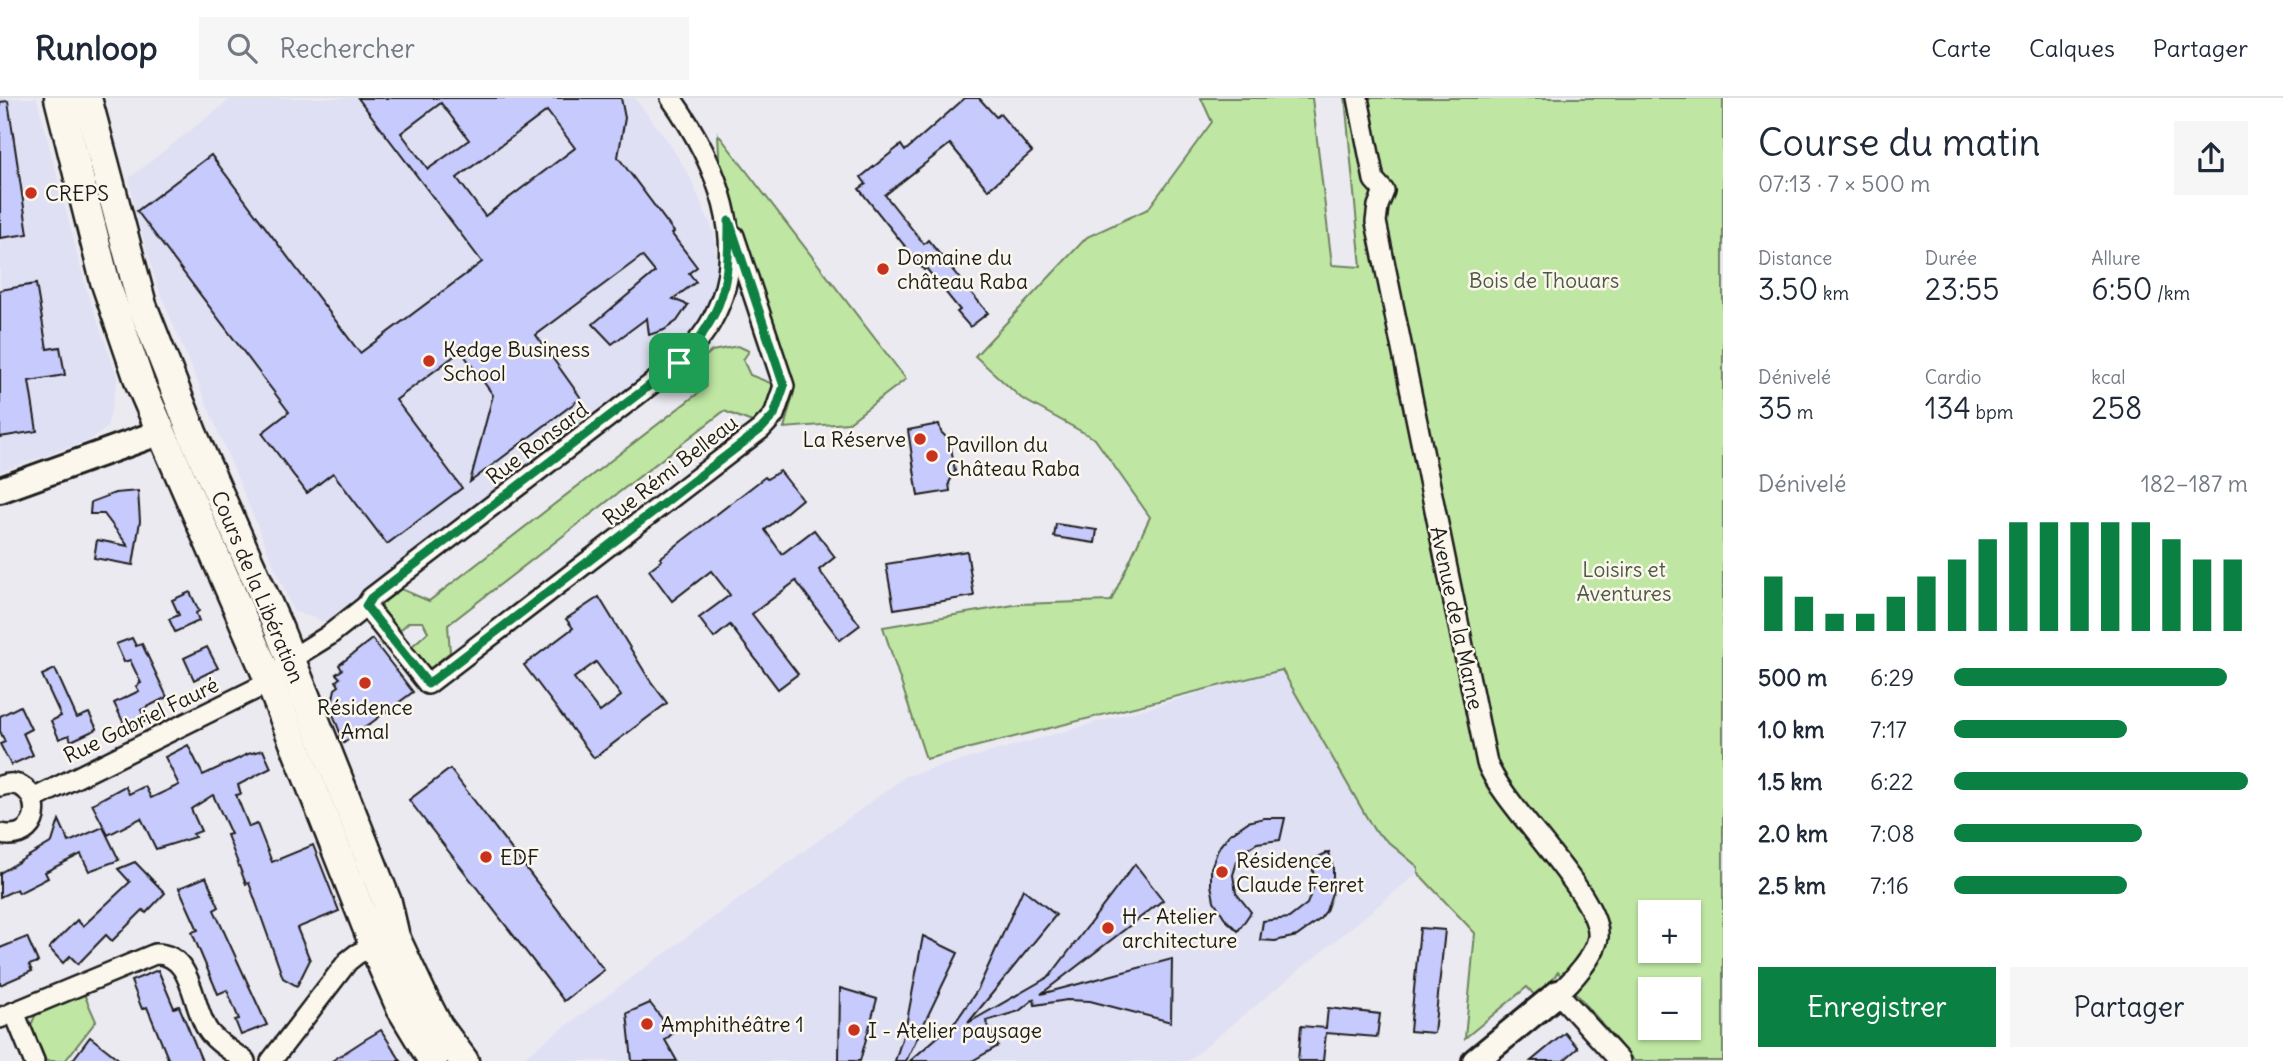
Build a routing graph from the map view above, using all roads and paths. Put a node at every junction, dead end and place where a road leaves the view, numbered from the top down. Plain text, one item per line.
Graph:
1 (59, 98) edge
2 (87, 98) edge
3 (671, 98) edge
4 (1358, 98) edge
5 (729, 221) junction
6 (161, 432) junction
7 (0, 491) edge
8 (214, 555) junction
9 (260, 586) junction
10 (366, 606) junction
11 (290, 659) junction
12 (270, 682) junction
13 (0, 786) edge
14 (33, 799) junction
15 (0, 834) edge
16 (371, 861) junction
17 (384, 941) junction
18 (1558, 993) junction
19 (7, 1015) edge
20 (34, 1061) edge
21 (245, 1061) edge
22 (271, 1061) edge
23 (433, 1061) edge
24 (464, 1061) edge
25 (1475, 1061) edge
26 (1620, 1061) edge

1 - 6 main road, Cours de la Libération
2 - 9 main road, Cours de la Libération
3 - 5 street, Rue Ronsard
4 - 18 street, Avenue de la Marne
5 - 10 street, Rue Ronsard
5 - 10 street, Rue Rémi Belleau
6 - 7 street
6 - 8 main road, Cours de la Libération
6 - 9 main road
8 - 11 main road
8 - 12 main road, Cours de la Libération
9 - 11 main road, Cours de la Libération
10 - 11 street, Rue Ronsard
11 - 12 street, Rue Ronsard
11 - 16 main road, Cours de la Libération
12 - 14 street, Rue Gabriel Fauré
12 - 16 main road
12 - 17 main road, Cours de la Libération
13 - 14 street
14 - 15 street
16 - 17 main road, Cours de la Libération
17 - 22 street
17 - 23 main road, Cours de la Libération
17 - 24 main road, Cours de la Libération
18 - 25 street, Avenue de la Marne
18 - 26 street
19 - 20 street
19 - 21 street

